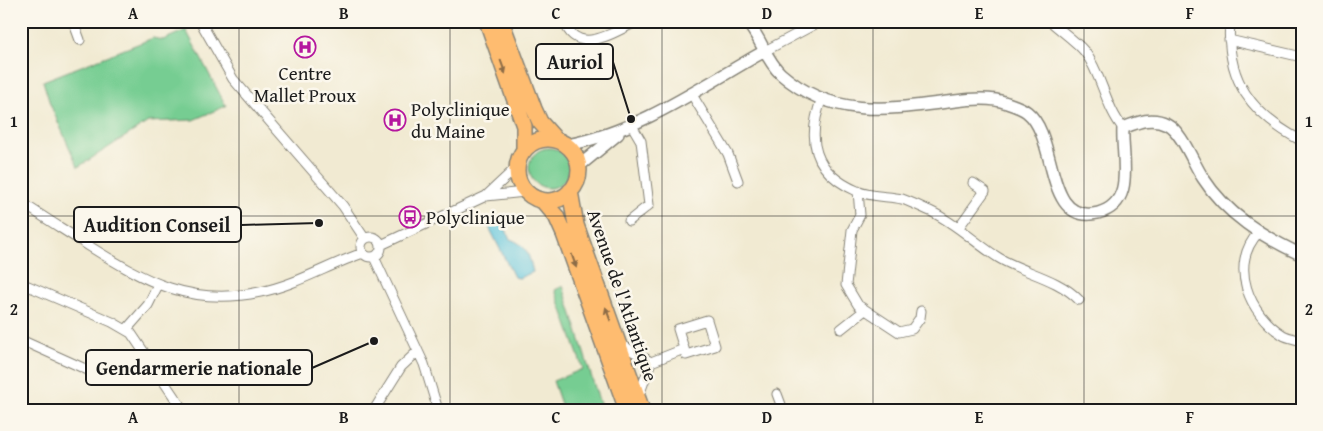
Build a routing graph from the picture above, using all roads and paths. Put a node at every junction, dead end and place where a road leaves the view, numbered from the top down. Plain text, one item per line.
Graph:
1 (73, 21) edge
2 (200, 21) edge
3 (487, 21) edge
4 (501, 21) edge
5 (564, 21) edge
6 (638, 21) edge
7 (746, 21) edge
8 (821, 21) edge
9 (1050, 21) edge
10 (1230, 21) edge
11 (80, 40) dead end
12 (1230, 40) junction
13 (763, 52) junction
14 (1302, 57) edge
15 (691, 93) junction
16 (822, 98) junction
17 (631, 124) junction
18 (1123, 128) junction
19 (1302, 140) edge
20 (562, 143) junction
21 (524, 151) junction
22 (518, 166) junction
23 (579, 166) junction
24 (738, 181) dead end
25 (973, 183) dead end
26 (570, 191) junction
27 (858, 191) junction
28 (525, 192) junction
29 (486, 196) junction
30 (542, 200) junction
31 (21, 202) edge
32 (628, 221) dead end
33 (959, 227) junction
34 (1258, 232) junction
35 (366, 239) junction
36 (381, 245) junction
37 (363, 252) junction
38 (1302, 254) edge
39 (374, 257) junction
40 (158, 285) junction
41 (21, 296) edge
42 (1079, 300) dead end
43 (866, 310) junction
44 (921, 311) dead end
45 (841, 329) dead end
46 (126, 330) junction
47 (21, 340) edge
48 (1302, 341) edge
49 (618, 343) junction
50 (684, 349) junction
51 (418, 351) junction
52 (651, 362) junction
53 (101, 376) dead end
54 (777, 394) dead end
55 (636, 406) edge
56 (183, 410) edge
57 (374, 410) edge
58 (438, 410) edge
59 (783, 410) edge

1 - 11 street
2 - 35 street
3 -> 21 main road
4 - 20 main road
5 - 6 street
7 - 13 street
8 - 13 street
9 - 18 street
10 - 12 street
12 - 14 street
12 - 19 street
13 - 15 street
13 - 16 street
15 - 17 street
15 - 24 street
16 - 18 street
16 - 27 street
17 - 20 street
17 - 23 street
17 - 32 street
18 - 34 street
20 - 21 main road
20 - 23 main road
21 - 22 main road
22 - 28 main road
22 - 29 street
23 - 26 main road
25 - 33 street
26 - 30 main road
49 -> 26 main road, Avenue de l'Atlantique
27 - 33 street
27 - 43 street
28 - 29 street
28 - 30 main road
29 - 36 street
30 -> 55 main road, Avenue de l'Atlantique
31 - 40 street
33 - 42 street
34 - 38 street
34 - 48 street
35 - 36 street
35 - 37 street
36 - 39 street
37 - 39 street
37 - 40 street
39 - 51 street
40 - 46 street
41 - 46 street
43 - 44 street
43 - 45 street
46 - 56 street
47 - 53 street
49 - 52 street
49 - 55 main road, Avenue de l'Atlantique
50 - 50 street
50 - 52 street
51 - 57 street
51 - 58 street
52 - 55 street
54 - 59 street

